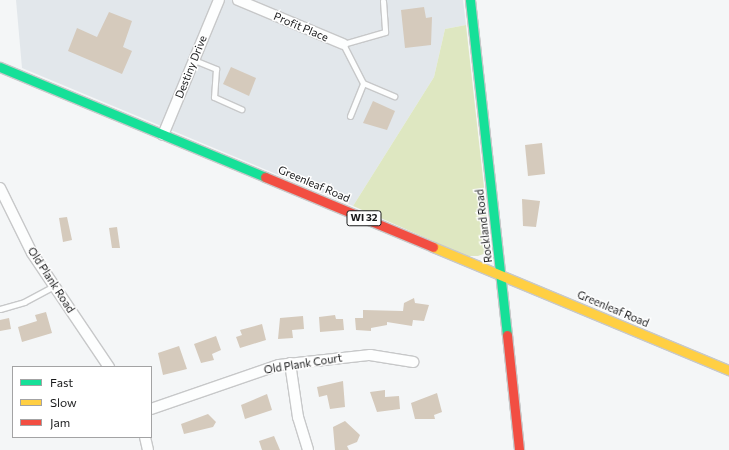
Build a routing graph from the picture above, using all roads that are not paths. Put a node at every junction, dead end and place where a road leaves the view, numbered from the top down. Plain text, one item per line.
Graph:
1 (219, 0) edge
2 (238, 0) edge
3 (470, 0) edge
4 (383, 1) edge
5 (343, 44) junction
6 (194, 60) junction
7 (0, 67) edge
8 (363, 83) junction
9 (394, 96) dead end
10 (241, 109) dead end
11 (350, 116) dead end
12 (163, 135) junction
13 (0, 188) edge
14 (502, 276) junction
15 (54, 286) junction
16 (0, 309) edge
17 (413, 362) dead end
18 (290, 363) junction
19 (108, 366) edge
20 (729, 370) edge
21 (152, 409) edge
22 (145, 438) edge
23 (148, 450) edge
24 (308, 450) edge
25 (519, 450) edge

1 - 6 street, Destiny Drive
2 - 5 street, Profit Place
3 - 14 main road, Rockland Road
4 - 5 lane
5 - 8 lane
6 - 10 lane
6 - 12 street, Destiny Drive
7 - 12 main road, Greenleaf Road / WI 32
8 - 9 lane
8 - 11 lane
12 - 14 main road, Greenleaf Road / WI 32
13 - 15 street, Old Plank Road
14 - 20 main road, Greenleaf Road / WI 32
14 - 25 main road, Rockland Road
15 - 16 lane
15 - 19 street, Old Plank Road
17 - 18 street, Old Plank Court
18 - 21 street, Old Plank Court
18 - 24 street
22 - 23 street

